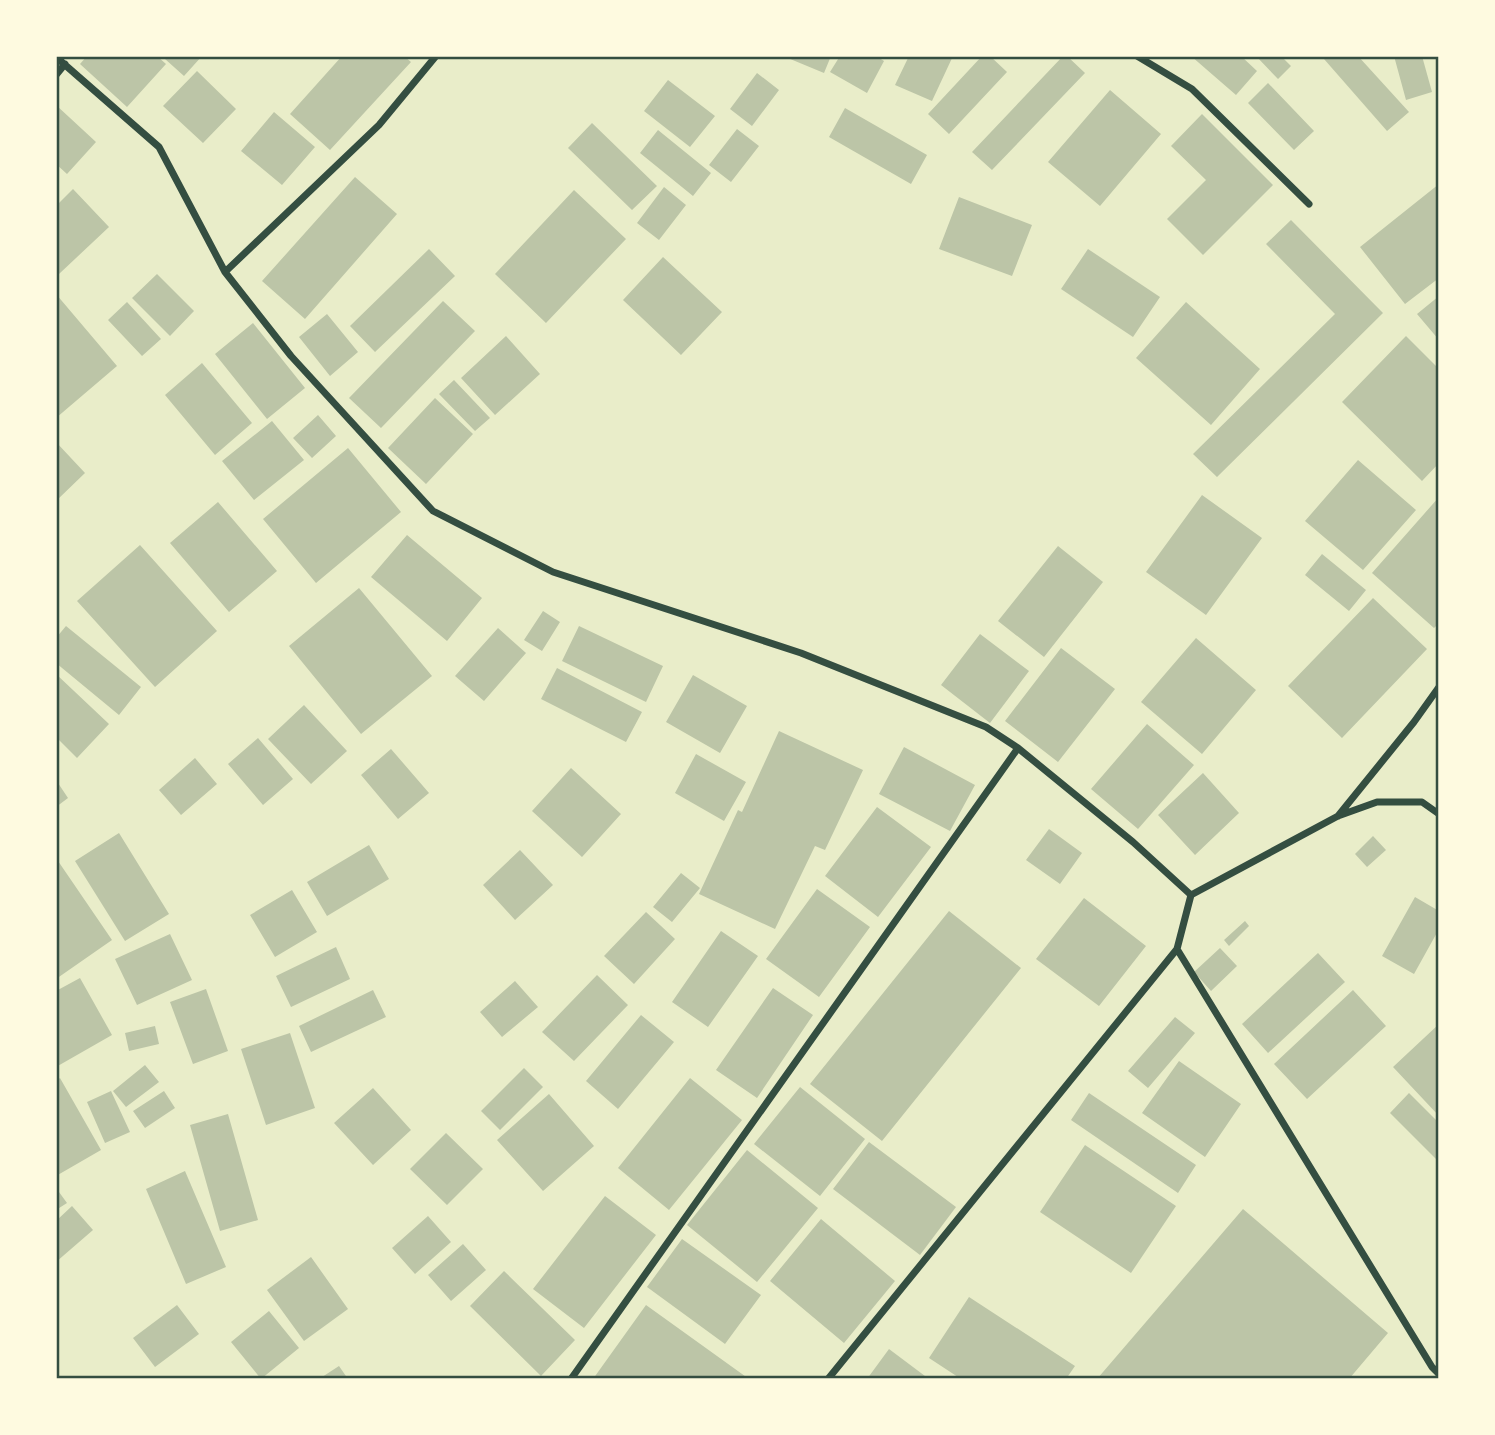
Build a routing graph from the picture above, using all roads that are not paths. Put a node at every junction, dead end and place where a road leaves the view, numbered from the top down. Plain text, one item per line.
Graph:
1 (436, 56) edge
2 (1137, 56) edge
3 (56, 57) edge
4 (65, 64) junction
5 (56, 75) edge
6 (1309, 204) dead end
7 (225, 272) junction
8 (1439, 687) edge
9 (1018, 748) junction
10 (1439, 814) edge
11 (1338, 816) junction
12 (1191, 895) junction
13 (1177, 949) junction
14 (1439, 1374) edge
15 (571, 1379) edge
16 (828, 1379) edge

1 - 7 street
2 - 6 street
3 - 4 street
4 - 5 street
4 - 7 street
7 - 9 street
8 - 11 street
9 - 12 street
9 - 15 street
10 - 11 street
11 - 12 street
12 - 13 street
13 - 14 street
13 - 16 street

